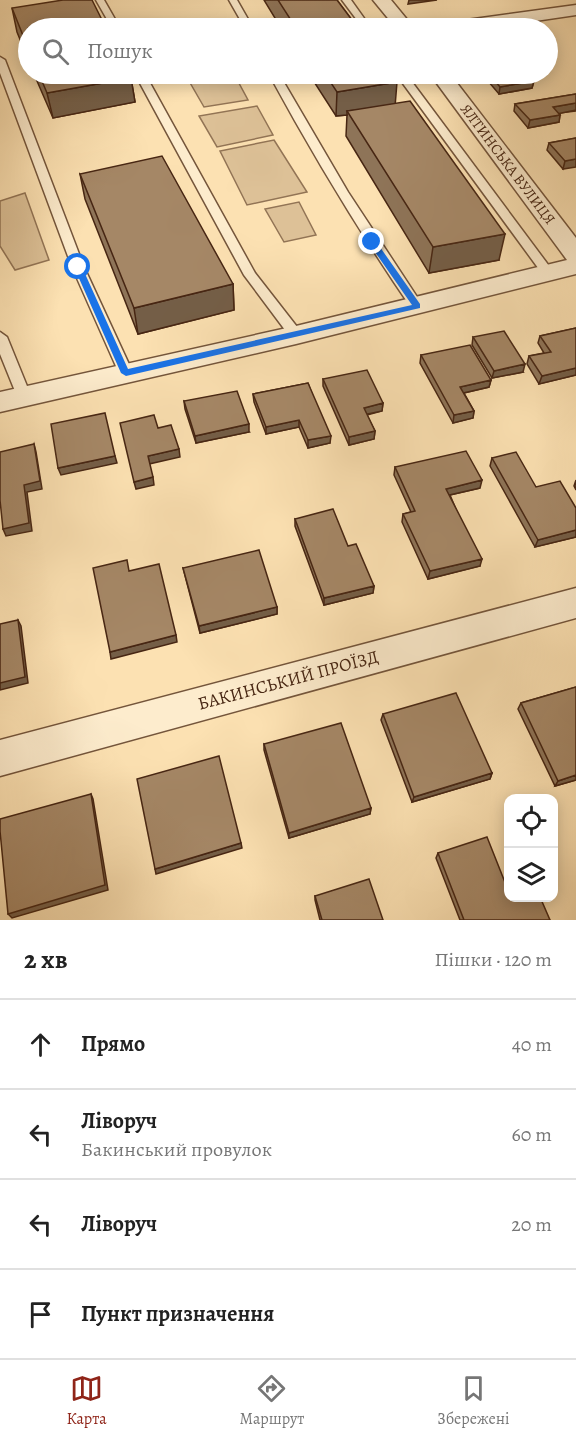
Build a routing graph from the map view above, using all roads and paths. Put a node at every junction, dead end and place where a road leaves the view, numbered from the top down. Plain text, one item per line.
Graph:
1 (100, 0) edge
2 (233, 0) edge
3 (346, 0) edge
4 (382, 0) edge
5 (576, 10) edge
6 (110, 18) edge
7 (243, 18) edge
8 (360, 18) edge
9 (397, 18) edge
10 (521, 18) edge
11 (0, 60) edge
12 (145, 84) edge
13 (280, 84) edge
14 (407, 84) edge
15 (448, 84) edge
16 (576, 255) edge
17 (576, 266) edge
18 (548, 273) junction
19 (417, 306) junction
20 (296, 335) junction
21 (0, 338) edge
22 (126, 373) junction
23 (12, 399) edge
24 (576, 603) edge
25 (0, 758) edge

1 - 6 lane
2 - 7 lane
3 - 8 lane
4 - 9 street
5 - 10 street
11 - 22 lane
12 - 20 lane
13 - 19 lane
14 - 18 lane
15 - 16 street, ЯЛТИНСЬКА ВУЛИЦЯ
17 - 18 street
18 - 19 street
19 - 20 street
20 - 22 street
21 - 23 lane
22 - 23 street
24 - 25 street, БАКИНСЬКИЙ ПРОЇЗД

